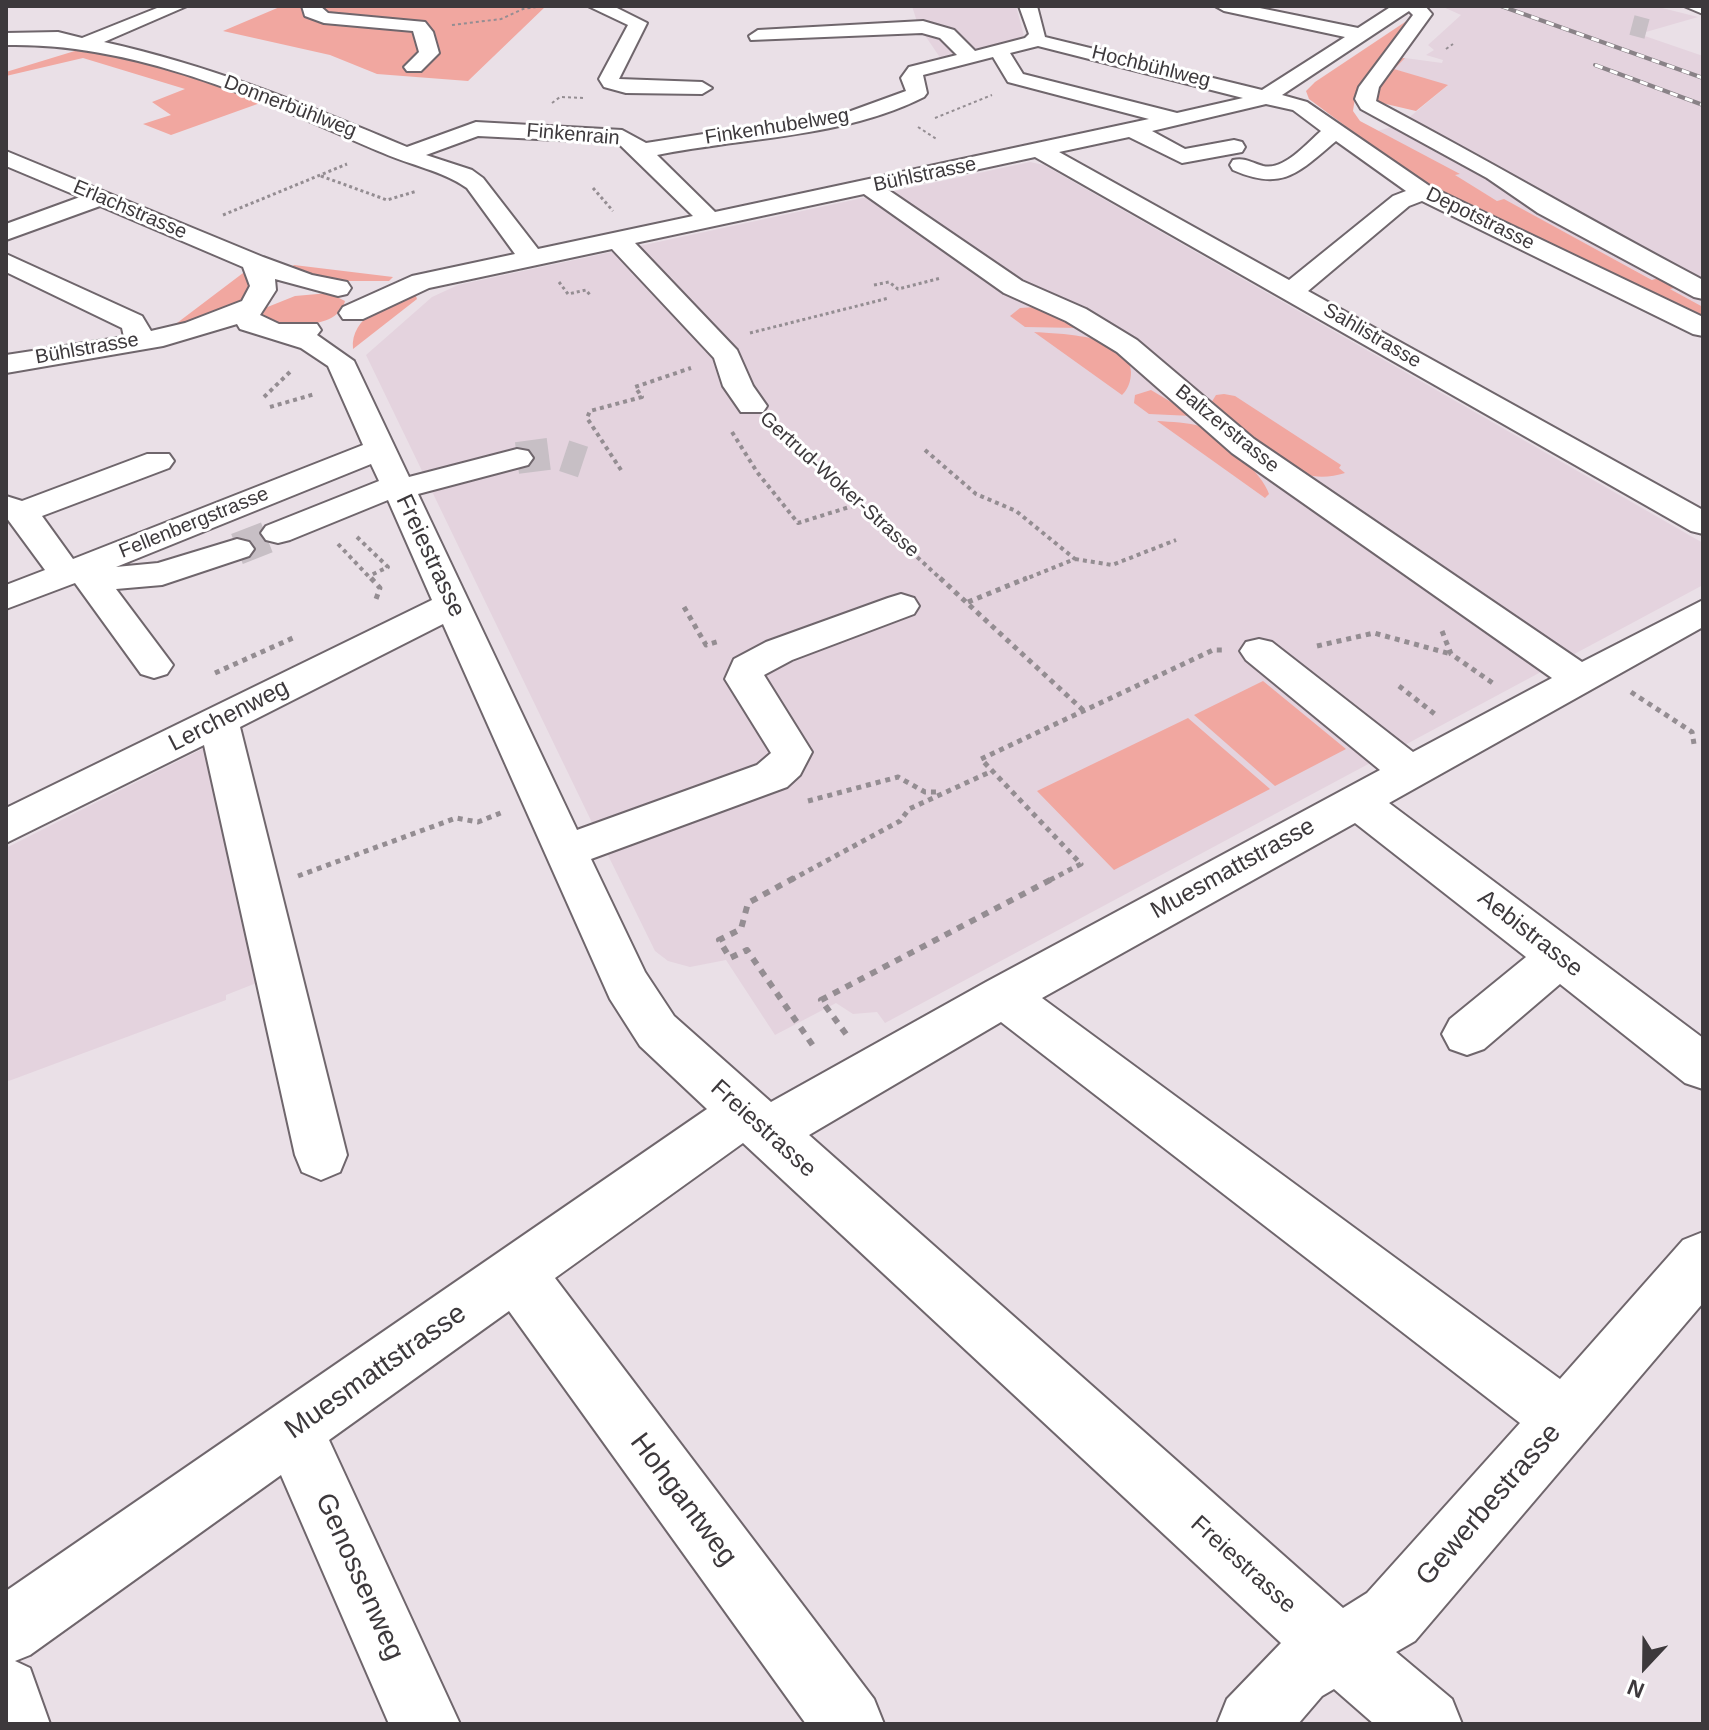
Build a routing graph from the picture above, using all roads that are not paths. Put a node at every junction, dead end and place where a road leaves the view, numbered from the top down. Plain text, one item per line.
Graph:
1 (148, 6) edge
2 (311, 6) edge
3 (597, 6) edge
4 (1028, 6) edge
5 (1224, 6) edge
6 (1404, 6) edge
7 (1414, 6) edge
8 (174, 8) edge
9 (6, 29) edge
10 (1359, 34) junction
11 (758, 36) dead end
12 (58, 38) junction
13 (6, 39) edge
14 (1035, 40) junction
15 (83, 44) junction
16 (1000, 52) junction
17 (971, 58) junction
18 (414, 67) dead end
19 (702, 88) dead end
20 (1267, 96) junction
21 (1181, 121) junction
22 (1135, 131) junction
23 (1341, 133) junction
24 (641, 151) junction
25 (1041, 151) junction
26 (408, 154) junction
27 (6, 158) edge
28 (869, 187) junction
29 (1423, 192) junction
30 (100, 198) junction
31 (710, 220) junction
32 (6, 233) edge
33 (618, 240) junction
34 (532, 259) junction
35 (6, 262) edge
36 (254, 262) junction
37 (1292, 291) junction
38 (1703, 291) edge
39 (346, 302) junction
40 (262, 318) junction
41 (1703, 328) edge
42 (139, 340) junction
43 (338, 357) junction
44 (6, 364) edge
45 (752, 406) road end
46 (381, 449) junction
47 (517, 458) tunnel mouth
48 (158, 461) dead end
49 (398, 487) junction
50 (14, 509) edge
51 (1703, 524) edge
52 (281, 532) tunnel mouth
53 (237, 549) tunnel mouth
54 (80, 574) junction
55 (6, 598) edge
56 (453, 604) junction
57 (901, 606) dead end
58 (1703, 612) edge
59 (1266, 656) road end
60 (154, 665) dead end
61 (1581, 679) junction
62 (219, 721) junction
63 (1410, 772) junction
64 (1356, 801) junction
65 (6, 827) edge
66 (568, 850) junction
67 (1559, 957) junction
68 (1003, 996) junction
69 (1467, 1034) dead end
70 (1703, 1067) edge
71 (756, 1122) junction
72 (321, 1155) dead end
73 (1703, 1260) edge
74 (517, 1275) junction
75 (1564, 1419) junction
76 (292, 1430) junction
77 (6, 1631) edge
78 (1339, 1649) junction
79 (6, 1692) edge
80 (15, 1724) edge
81 (425, 1724) edge
82 (849, 1724) edge
83 (1252, 1724) edge
84 (1427, 1724) edge

1 - 8 street
2 - 18 street
3 - 19 street
4 - 14 street
5 - 10 street
6 - 10 street, Bühlstrasse
7 - 38 street
8 - 15 street
9 - 12 street
10 - 20 street, Bühlstrasse
11 - 17 street
12 - 13 street, Donnerbühlweg
12 - 15 street, Donnerbühlweg
14 - 16 street, Finkenhubelweg
14 - 20 street, Hochbühlweg
15 - 26 street, Donnerbühlweg
16 - 17 street, Finkenhubelweg
16 - 21 street
17 - 24 street, Finkenhubelweg
20 - 21 street, Bühlstrasse
20 - 23 street, Depotstrasse
21 - 22 street, Bühlstrasse
22 - 23 street
22 - 25 street, Bühlstrasse
23 - 29 street, Depotstrasse
24 - 26 street, Finkenrain
24 - 31 street, Finkenrain
25 - 28 street, Bühlstrasse
25 - 37 street, Sahlistrasse
26 - 34 street, Donnerbühlweg
27 - 30 street, Erlachstrasse
28 - 31 street, Bühlstrasse
28 - 61 street, Baltzerstrasse
29 - 37 street
29 - 41 street, Depotstrasse
30 - 32 street
30 - 36 street, Erlachstrasse
31 - 33 street, Bühlstrasse
33 - 34 street, Bühlstrasse
33 - 45 street, Gertrud-Woker-Strasse
34 - 39 street, Bühlstrasse
35 - 42 street
36 - 39 street, Erlachstrasse
36 - 40 street
37 - 51 street, Sahlistrasse
39 - 40 street, Bühlstrasse
39 - 40 street
39 - 43 street
40 - 42 street, Bühlstrasse
40 - 43 street
42 - 44 street, Bühlstrasse
43 - 46 street, Freiestrasse
46 - 49 street, Freiestrasse
46 - 54 street, Fellenbergstrasse
47 - 49 street
48 - 50 street
49 - 52 street
49 - 56 street, Freiestrasse
50 - 54 street
53 - 54 street
54 - 55 street, Fellenbergstrasse
54 - 60 street
56 - 62 street, Lerchenweg
56 - 66 street, Freiestrasse
57 - 66 street
58 - 61 street, Muesmattstrasse
59 - 63 street
61 - 63 street, Muesmattstrasse
62 - 65 street, Lerchenweg
62 - 72 street
63 - 64 street, Muesmattstrasse
64 - 67 street, Aebistrasse
64 - 68 street, Muesmattstrasse
66 - 71 street, Freiestrasse
67 - 69 street
67 - 70 street, Aebistrasse
68 - 71 street, Muesmattstrasse
68 - 75 street
71 - 74 street, Muesmattstrasse
71 - 78 street, Freiestrasse
73 - 75 street, Gewerbestrasse
74 - 76 street, Muesmattstrasse
74 - 82 street, Hohgantweg
75 - 78 street, Gewerbestrasse
76 - 77 street, Muesmattstrasse
76 - 81 street, Genossenweg
78 - 83 street, Gewerbestrasse
78 - 84 street, Freiestrasse
79 - 80 street

